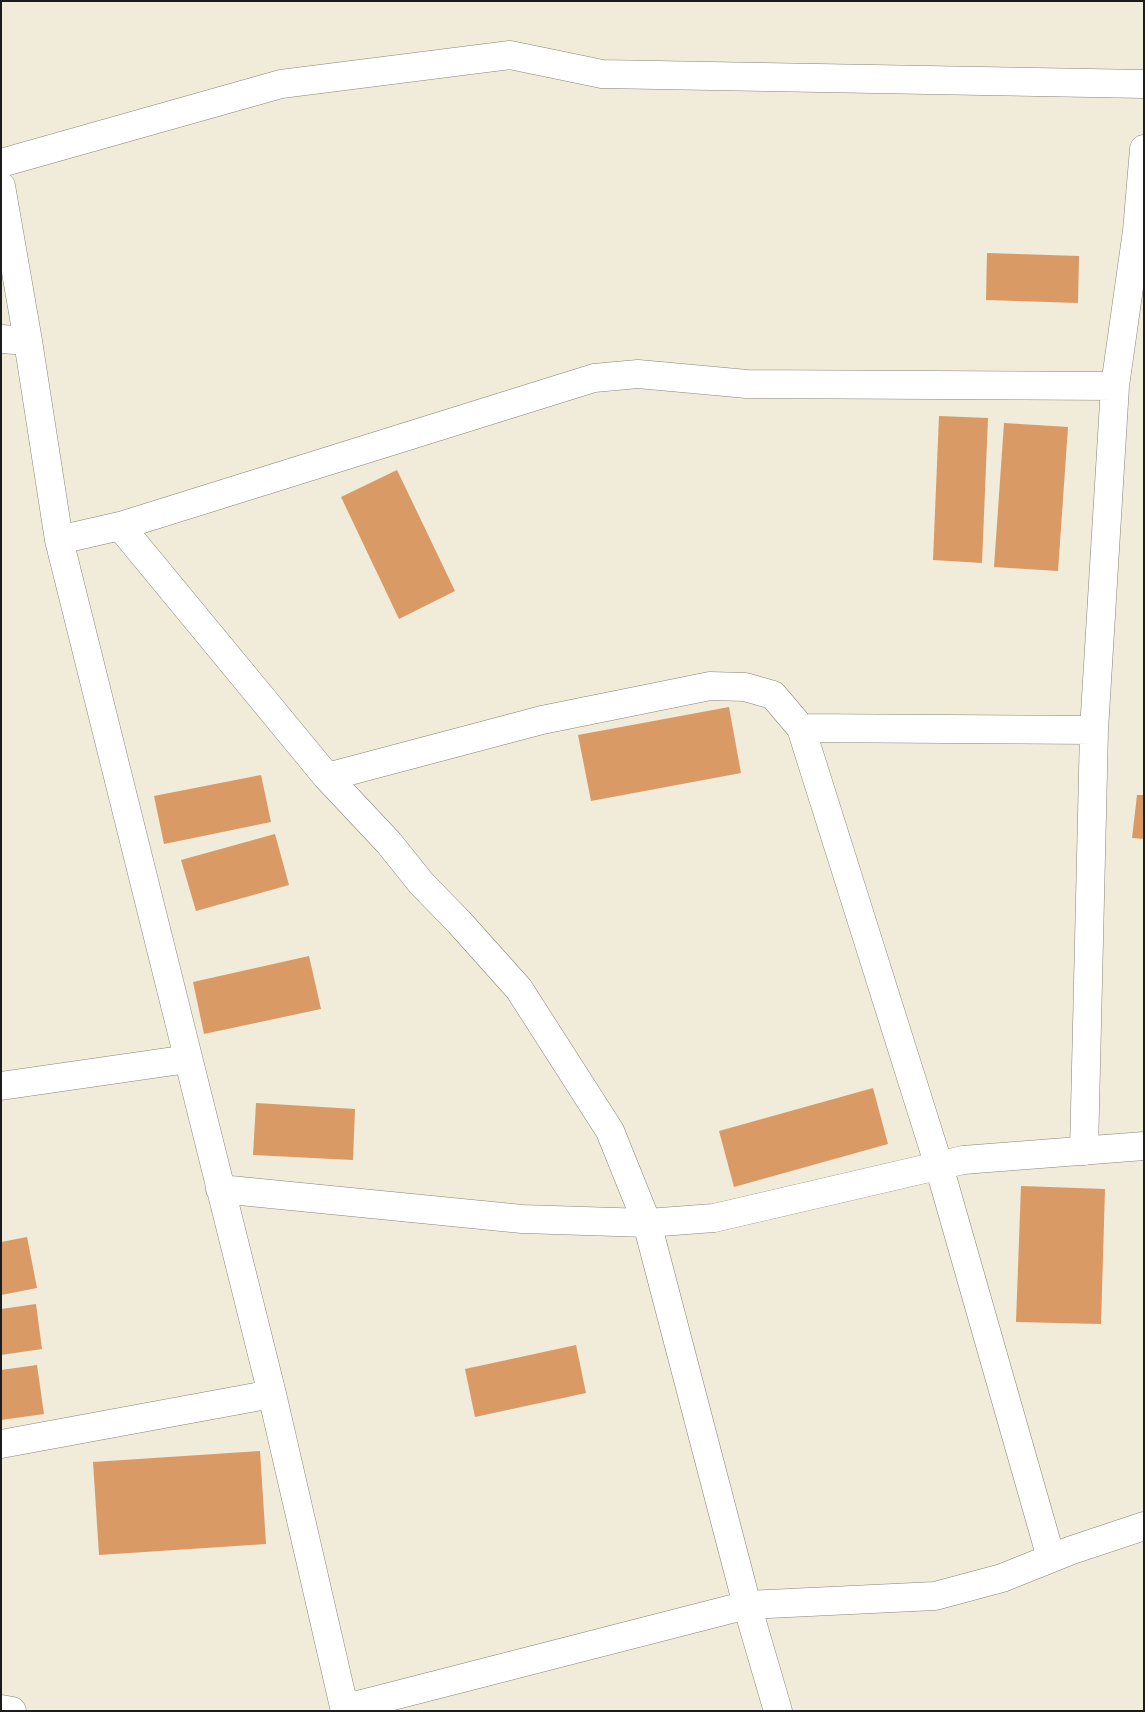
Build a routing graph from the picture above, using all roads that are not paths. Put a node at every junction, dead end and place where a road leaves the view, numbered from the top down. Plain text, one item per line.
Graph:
1 (1144, 84) edge
2 (1144, 149) edge
3 (1, 162) edge
4 (1, 186) edge
5 (1140, 231) edge
6 (1, 339) edge
7 (28, 341) junction
8 (1114, 386) junction
9 (120, 526) junction
10 (59, 540) junction
11 (800, 728) junction
12 (1094, 730) junction
13 (327, 777) junction
14 (188, 1059) junction
15 (1, 1086) edge
16 (1144, 1146) edge
17 (1084, 1151) junction
18 (939, 1166) junction
19 (220, 1189) junction
20 (647, 1223) junction
21 (272, 1394) junction
22 (1, 1444) edge
23 (1144, 1526) edge
24 (1051, 1558) junction
25 (747, 1605) junction
26 (1, 1709) edge
27 (346, 1710) edge
28 (12, 1711) edge
29 (778, 1711) edge

1 - 3 street
2 - 5 street
4 - 7 street
5 - 8 street
6 - 7 street
7 - 10 street
8 - 9 street
8 - 12 street
9 - 10 street
9 - 13 street
10 - 14 street
11 - 12 street
11 - 13 street
11 - 18 street
12 - 17 street
13 - 20 street
14 - 15 street
14 - 19 street
16 - 17 street
17 - 18 street
18 - 20 street
18 - 24 street
19 - 20 street
19 - 21 street
20 - 25 street
21 - 22 street
21 - 27 street
23 - 24 street
24 - 25 street
25 - 27 street
25 - 29 street
26 - 28 street

